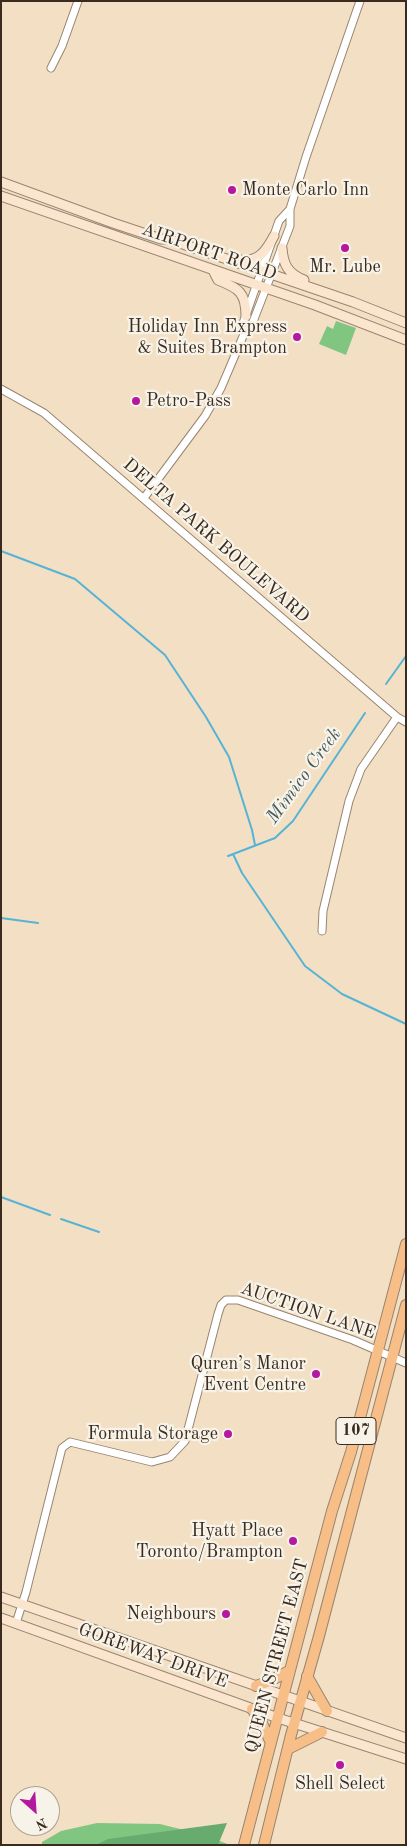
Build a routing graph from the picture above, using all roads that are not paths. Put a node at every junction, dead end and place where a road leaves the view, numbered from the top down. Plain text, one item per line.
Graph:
1 (78, 1) edge
2 (360, 1) edge
3 (51, 68) dead end
4 (1, 182) edge
5 (1, 196) edge
6 (290, 209) junction
7 (274, 236) junction
8 (282, 248) junction
9 (226, 258) junction
10 (213, 270) junction
11 (262, 271) junction
12 (272, 274) junction
13 (261, 286) junction
14 (318, 290) junction
15 (246, 316) junction
16 (406, 323) edge
17 (244, 334) junction
18 (406, 340) edge
19 (1, 389) edge
20 (144, 498) junction
21 (397, 717) junction
22 (406, 722) edge
23 (322, 931) dead end
24 (406, 1244) edge
25 (406, 1305) edge
26 (377, 1350) junction
27 (392, 1357) junction
28 (406, 1363) edge
29 (1, 1597) edge
30 (22, 1604) junction
31 (1, 1618) edge
32 (16, 1623) junction
33 (289, 1671) junction
34 (308, 1676) junction
35 (256, 1686) junction
36 (283, 1696) junction
37 (300, 1702) junction
38 (252, 1709) junction
39 (327, 1711) junction
40 (278, 1718) junction
41 (294, 1724) junction
42 (322, 1732) junction
43 (406, 1738) edge
44 (271, 1743) junction
45 (288, 1749) junction
46 (406, 1759) edge
47 (244, 1845) edge
48 (264, 1845) edge

1 - 3 street
2 - 6 street
4 - 9 main road, AIRPORT ROAD
5 - 10 main road, AIRPORT ROAD
6 - 7 street
6 - 8 street
7 - 9 main road
7 - 11 street
8 - 12 street
8 - 14 main road
9 - 11 main road, AIRPORT ROAD
10 - 13 main road, AIRPORT ROAD
10 - 15 main road
11 - 12 main road, AIRPORT ROAD
11 - 13 street
12 - 13 street
12 - 14 main road, AIRPORT ROAD
13 - 15 street
13 - 17 street
13 - 18 main road, AIRPORT ROAD
14 - 16 main road, AIRPORT ROAD
15 - 17 street
17 - 20 street
19 - 20 street, DELTA PARK BOULEVARD
20 - 21 street, DELTA PARK BOULEVARD
21 - 22 street, DELTA PARK BOULEVARD
21 - 23 street
24 - 26 main road, QUEEN STREET EAST / 107
25 - 27 main road, QUEEN STREET EAST / 107
26 - 27 street, AUCTION LANE
26 - 30 street, AUCTION LANE
26 - 33 main road, QUEEN STREET EAST / 107
27 - 28 street, AUCTION LANE
27 - 34 main road, QUEEN STREET EAST / 107
29 - 30 main road, GOREWAY DRIVE
30 - 32 street, AUCTION LANE
30 - 35 main road, GOREWAY DRIVE
31 - 32 main road, GOREWAY DRIVE
32 - 38 main road, GOREWAY DRIVE
33 - 35 main road
33 - 36 main road, QUEEN STREET EAST / 107
34 - 37 main road, QUEEN STREET EAST / 107
34 - 39 main road
35 - 36 main road, GOREWAY DRIVE
36 - 37 main road, GOREWAY DRIVE
36 - 40 main road, QUEEN STREET EAST / 107
37 - 39 main road, GOREWAY DRIVE
37 - 41 main road, QUEEN STREET EAST / 107
38 - 40 main road, GOREWAY DRIVE
38 - 44 main road
39 - 43 main road, GOREWAY DRIVE
40 - 41 main road, GOREWAY DRIVE
40 - 44 main road, QUEEN STREET EAST / 107
41 - 42 main road, GOREWAY DRIVE
41 - 45 main road, QUEEN STREET EAST / 107
42 - 45 main road
42 - 46 main road, GOREWAY DRIVE
44 - 47 main road, QUEEN STREET EAST / 107
45 - 48 main road, QUEEN STREET EAST / 107

